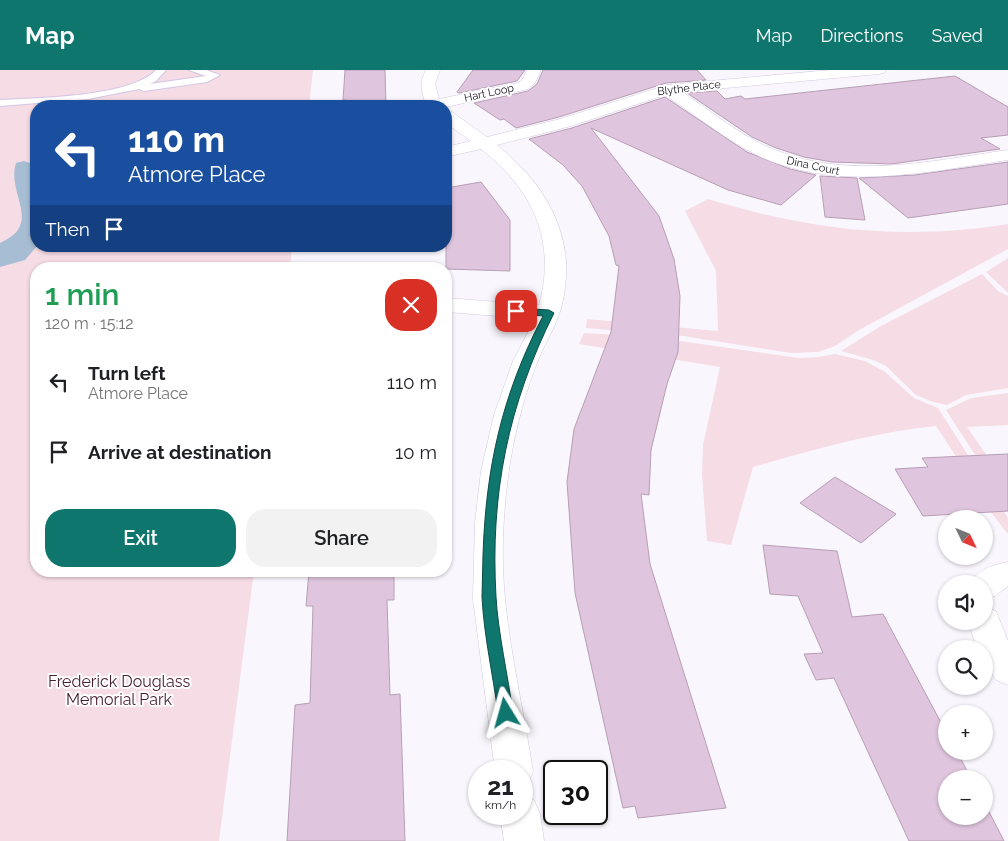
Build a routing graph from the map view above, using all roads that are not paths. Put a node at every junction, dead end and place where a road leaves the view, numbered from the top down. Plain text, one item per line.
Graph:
1 (161, 70) edge
2 (194, 70) edge
3 (433, 70) edge
4 (534, 70) edge
5 (879, 70) edge
6 (667, 89) junction
7 (122, 91) junction
8 (38, 100) edge
9 (433, 100) edge
10 (30, 101) edge
11 (0, 104) edge
12 (452, 105) edge
13 (452, 119) edge
14 (483, 143) junction
15 (452, 151) edge
16 (1008, 155) edge
17 (452, 305) edge
18 (549, 313) junction
19 (1008, 574) edge
20 (993, 580) edge
21 (987, 630) edge
22 (1008, 670) edge
23 (512, 760) edge
24 (522, 825) edge
25 (524, 841) edge

1 - 7 lane
2 - 7 lane
3 - 9 street
4 - 12 street, Hart Loop
5 - 6 street, Blythe Place
6 - 14 street, Blythe Place
6 - 16 street, Dina Court
7 - 8 lane
10 - 11 lane
13 - 14 street
14 - 15 street, Blythe Place
14 - 18 street
17 - 18 street
18 - 23 street
19 - 20 street
21 - 22 street
24 - 25 street

